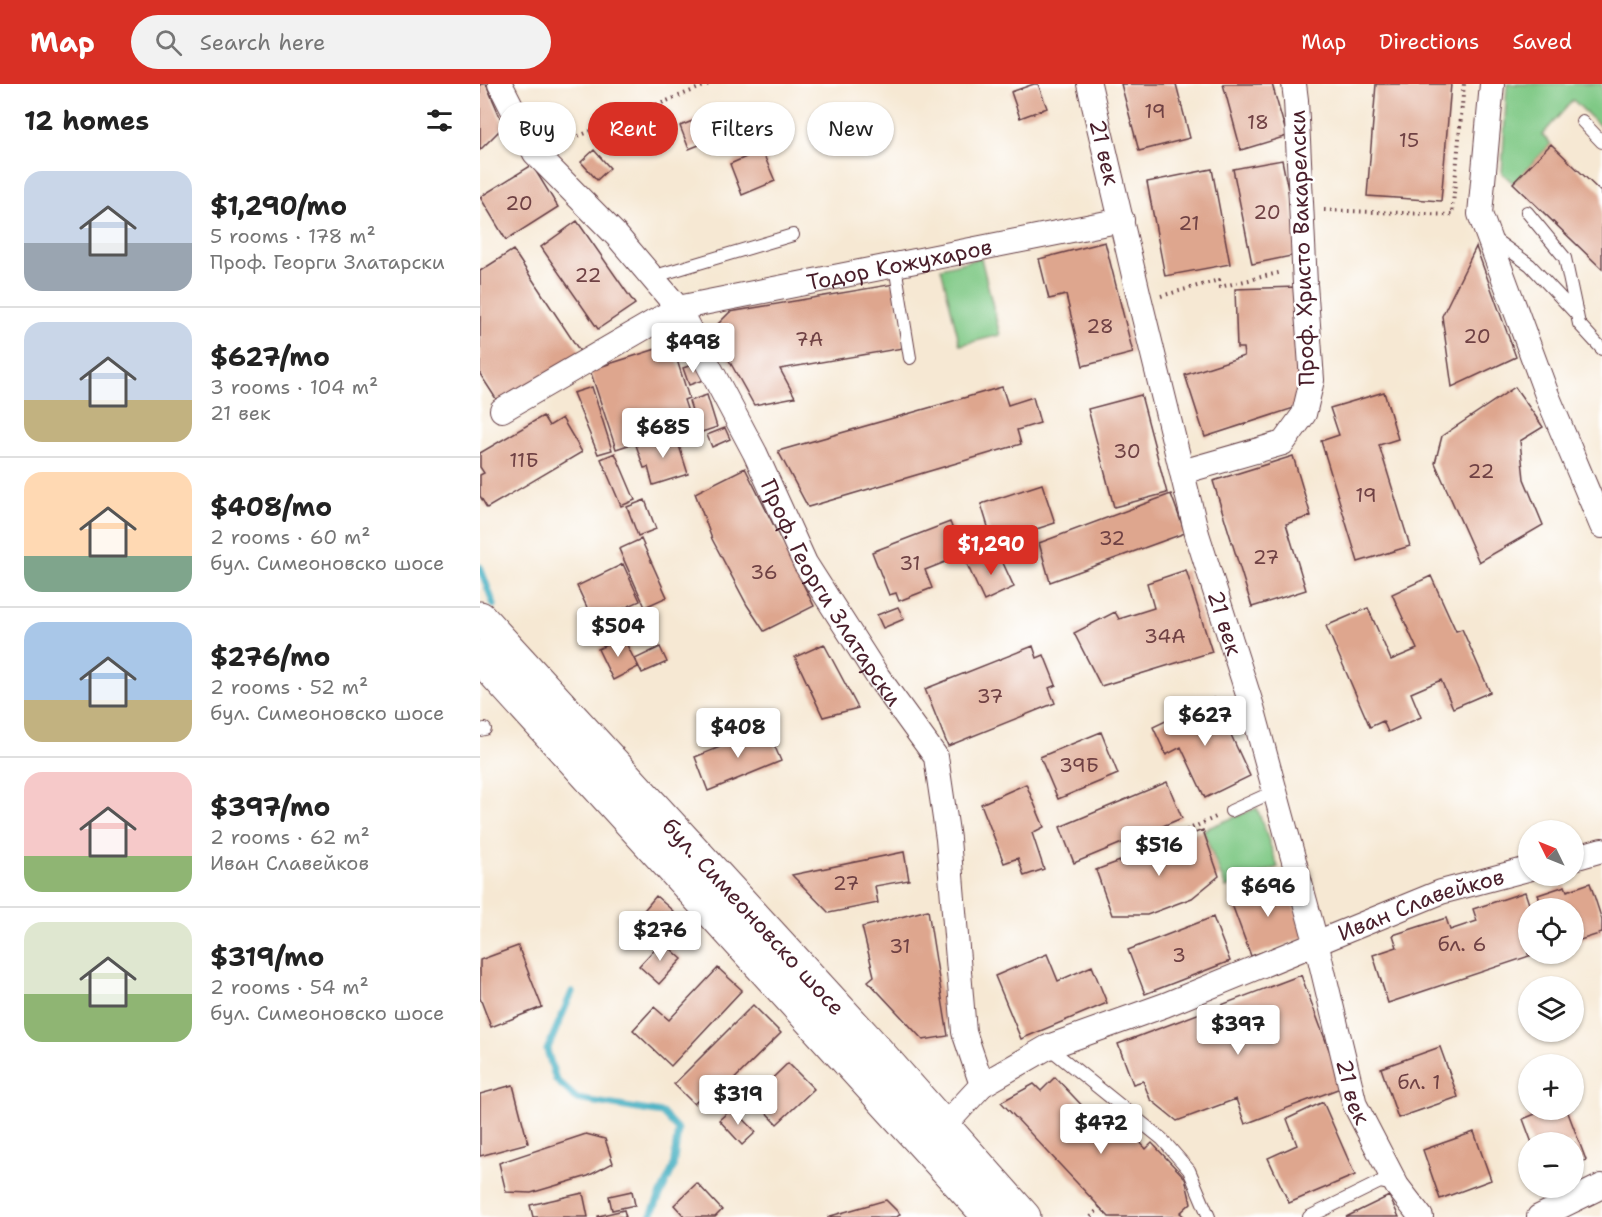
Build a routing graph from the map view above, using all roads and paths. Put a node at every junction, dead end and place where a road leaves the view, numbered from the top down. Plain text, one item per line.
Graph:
1 (501, 84) edge
2 (709, 84) edge
3 (1089, 84) edge
4 (1294, 84) edge
5 (1464, 84) edge
6 (1492, 84) edge
7 (510, 102) edge
8 (1582, 121) dead end
9 (576, 137) edge
10 (1602, 142) edge
11 (538, 156) edge
12 (1302, 210) junction
13 (1527, 212) dead end
14 (1122, 220) junction
15 (793, 235) dead end
16 (1488, 235) junction
17 (895, 266) junction
18 (1288, 270) dead end
19 (652, 277) junction
20 (1136, 284) junction
21 (678, 308) junction
22 (1577, 316) junction
23 (1602, 349) edge
24 (910, 358) dead end
25 (502, 410) dead end
26 (1182, 472) junction
27 (1602, 526) edge
28 (480, 618) edge
29 (480, 657) edge
30 (1275, 791) junction
31 (1231, 811) joint
32 (1602, 850) edge
33 (1132, 855) dead end
34 (1584, 855) edge
35 (1518, 872) edge
36 (1316, 942) junction
37 (1048, 1047) junction
38 (982, 1085) junction
39 (934, 1137) junction
40 (1397, 1186) junction
41 (1602, 1186) edge
42 (1100, 1207) dead end
43 (1096, 1212) junction
44 (990, 1217) edge
45 (1024, 1217) edge
46 (1091, 1217) edge
47 (1101, 1217) edge
48 (1209, 1217) edge
49 (1309, 1217) edge
50 (1421, 1217) edge
51 (1539, 1217) edge

1 - 7 street, Проф. Георги Златарски
2 - 9 path
3 - 14 street, 21 век
4 - 12 street, Проф. Христо Вакарелски
5 - 12 path
6 - 16 street
8 - 10 lane
11 - 19 street, Проф. Георги Златарски
12 - 26 street, Проф. Христо Вакарелски
13 - 22 lane
14 - 17 street, Тодор Кожухаров
14 - 20 street, 21 век
15 - 19 lane
16 - 22 lane
16 - 27 street
17 - 21 street, Тодор Кожухаров
17 - 24 lane
18 - 20 path
19 - 21 street, Проф. Георги Златарски
20 - 26 street, 21 век
21 - 25 street, Тодор Кожухаров
21 - 38 street, Проф. Георги Златарски
22 - 23 lane
26 - 30 street, 21 век
28 - 39 main road, бул. Симеоновско шосе
29 - 39 main road, бул. Симеоновско шосе
30 - 31 lane
30 - 36 street, 21 век
31 - 33 path
32 - 34 street
35 - 36 street, Иван Славейков
36 - 37 street, Иван Славейков
36 - 40 street, 21 век
37 - 38 street, Иван Славейков
37 - 48 lane
38 - 39 street
39 - 44 main road, бул. Симеоновско шосе
39 - 45 main road, бул. Симеоновско шосе
40 - 49 lane
40 - 50 street, 21 век
41 - 51 street
42 - 43 path
43 - 46 path
43 - 47 path

